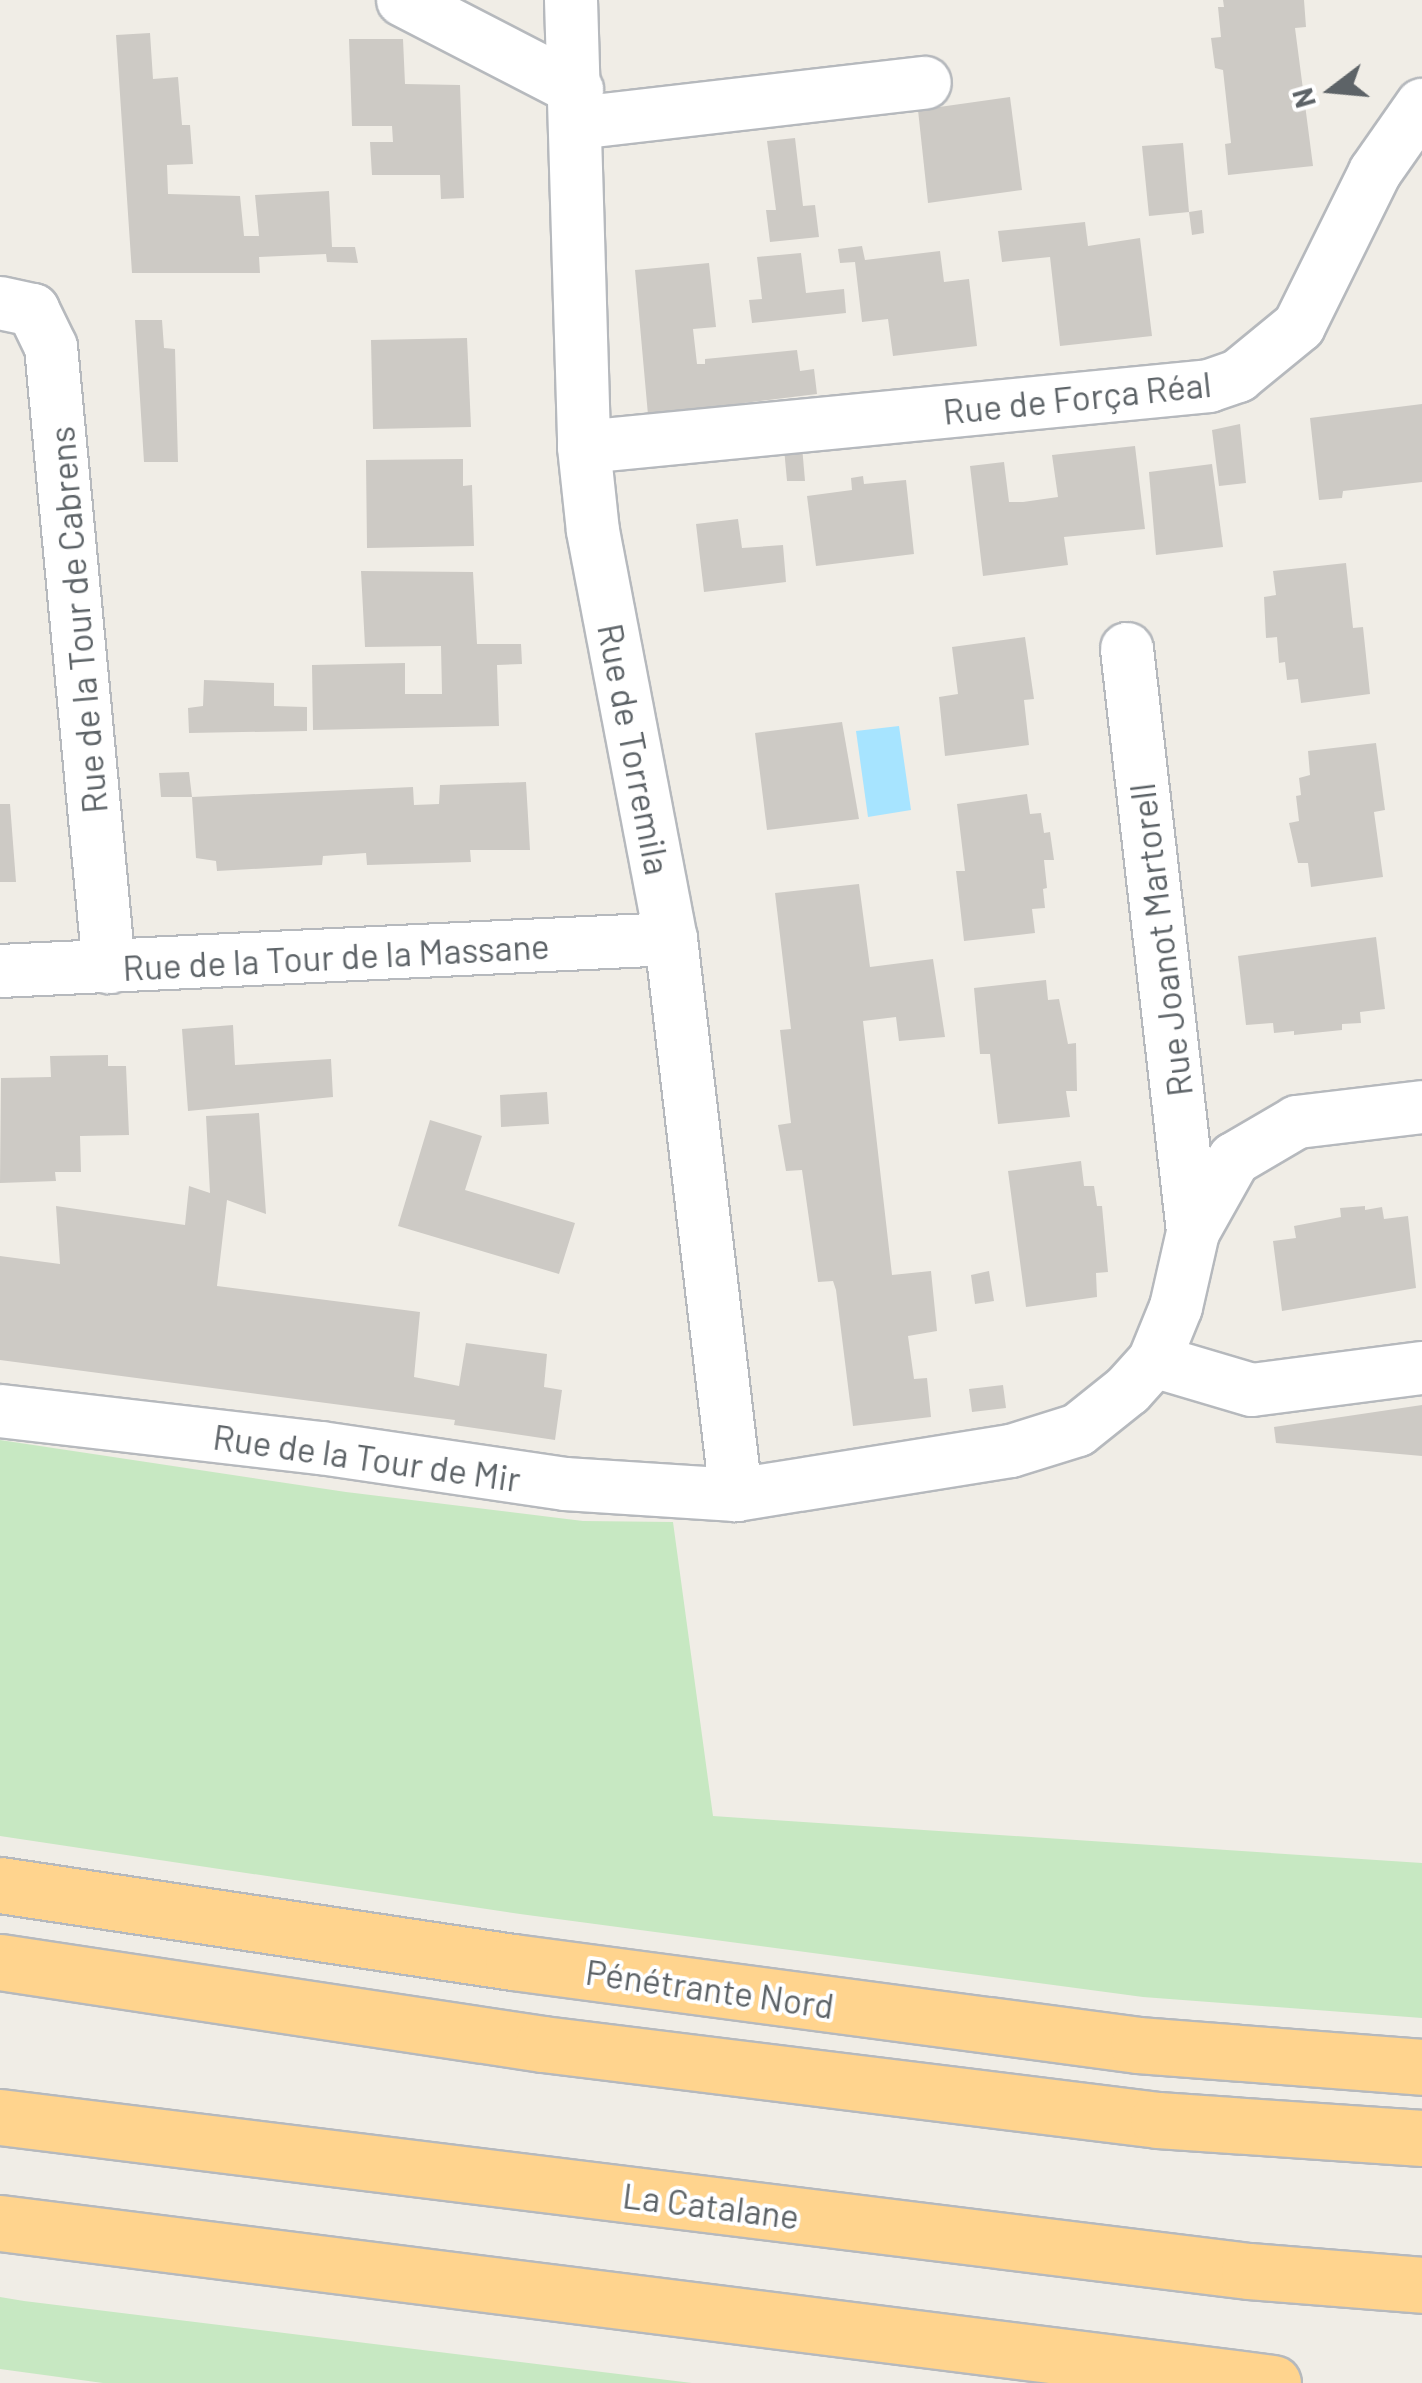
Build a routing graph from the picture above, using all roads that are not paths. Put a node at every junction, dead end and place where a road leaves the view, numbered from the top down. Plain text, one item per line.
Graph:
1 (403, 0) edge
2 (571, 0) edge
3 (925, 84) dead end
4 (1422, 105) edge
5 (577, 106) junction
6 (0, 303) edge
7 (584, 447) junction
8 (1127, 648) dead end
9 (671, 939) junction
10 (110, 967) junction
11 (0, 972) edge
12 (1422, 1107) edge
13 (1193, 1232) junction
14 (1154, 1361) junction
15 (1422, 1368) edge
16 (0, 1411) edge
17 (736, 1496) junction
18 (0, 1886) edge
19 (0, 1962) edge
20 (1422, 2067) edge
21 (0, 2117) edge
22 (1422, 2138) edge
23 (0, 2223) edge
24 (1422, 2285) edge
25 (1273, 2383) edge

1 - 5 street
2 - 5 street, Rue de Torremila
3 - 5 street
4 - 7 street, Rue de Força Réal
5 - 7 street, Rue de Torremila
6 - 10 street, Rue de la Tour de Cabrens
7 - 9 street, Rue de Torremila
8 - 13 street, Rue Joanot Martorell
9 - 10 street, Rue de la Tour de la Massane
9 - 17 street, Rue de Torremila
10 - 11 street, Rue de la Tour de la Massane
12 - 13 street
13 - 14 street
14 - 15 street
14 - 17 street, Rue de la Tour de Mir
16 - 17 street, Rue de la Tour de Mir
18 - 20 highway, Pénétrante Nord
19 - 22 highway
21 - 24 highway, La Catalane
23 - 25 highway

